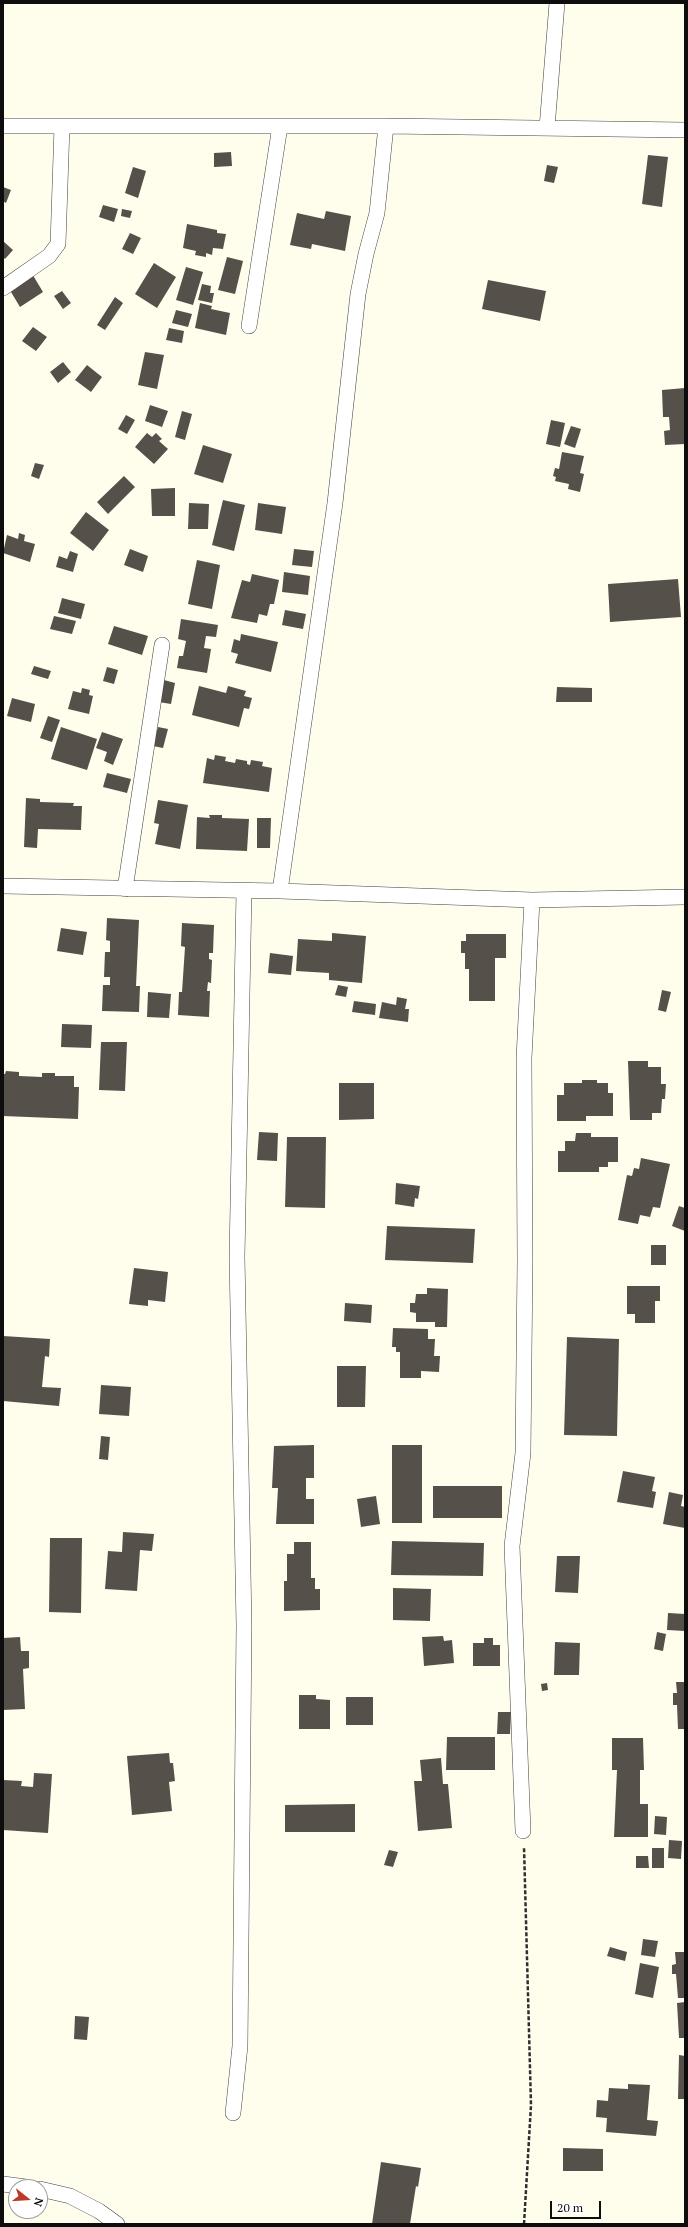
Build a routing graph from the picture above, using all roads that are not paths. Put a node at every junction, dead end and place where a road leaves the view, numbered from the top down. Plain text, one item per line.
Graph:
1 (557, 3) edge
2 (3, 126) edge
3 (62, 126) junction
4 (280, 126) junction
5 (386, 126) junction
6 (547, 128) junction
7 (685, 130) edge
8 (3, 288) edge
9 (249, 326) dead end
10 (162, 645) dead end
11 (3, 886) edge
12 (125, 889) junction
13 (280, 891) junction
14 (244, 892) junction
15 (685, 897) edge
16 (532, 900) junction
17 (523, 1831) road end
18 (233, 2113) dead end
19 (48, 2191) edge
20 (116, 2224) edge

1 - 6 street
2 - 3 street
3 - 4 street
3 - 8 street
4 - 5 street
4 - 9 street
5 - 6 street
5 - 13 street
6 - 7 street
10 - 12 street
11 - 12 street
12 - 14 street
13 - 14 street
13 - 16 street
14 - 18 street
15 - 16 street
16 - 17 street
19 - 20 street

